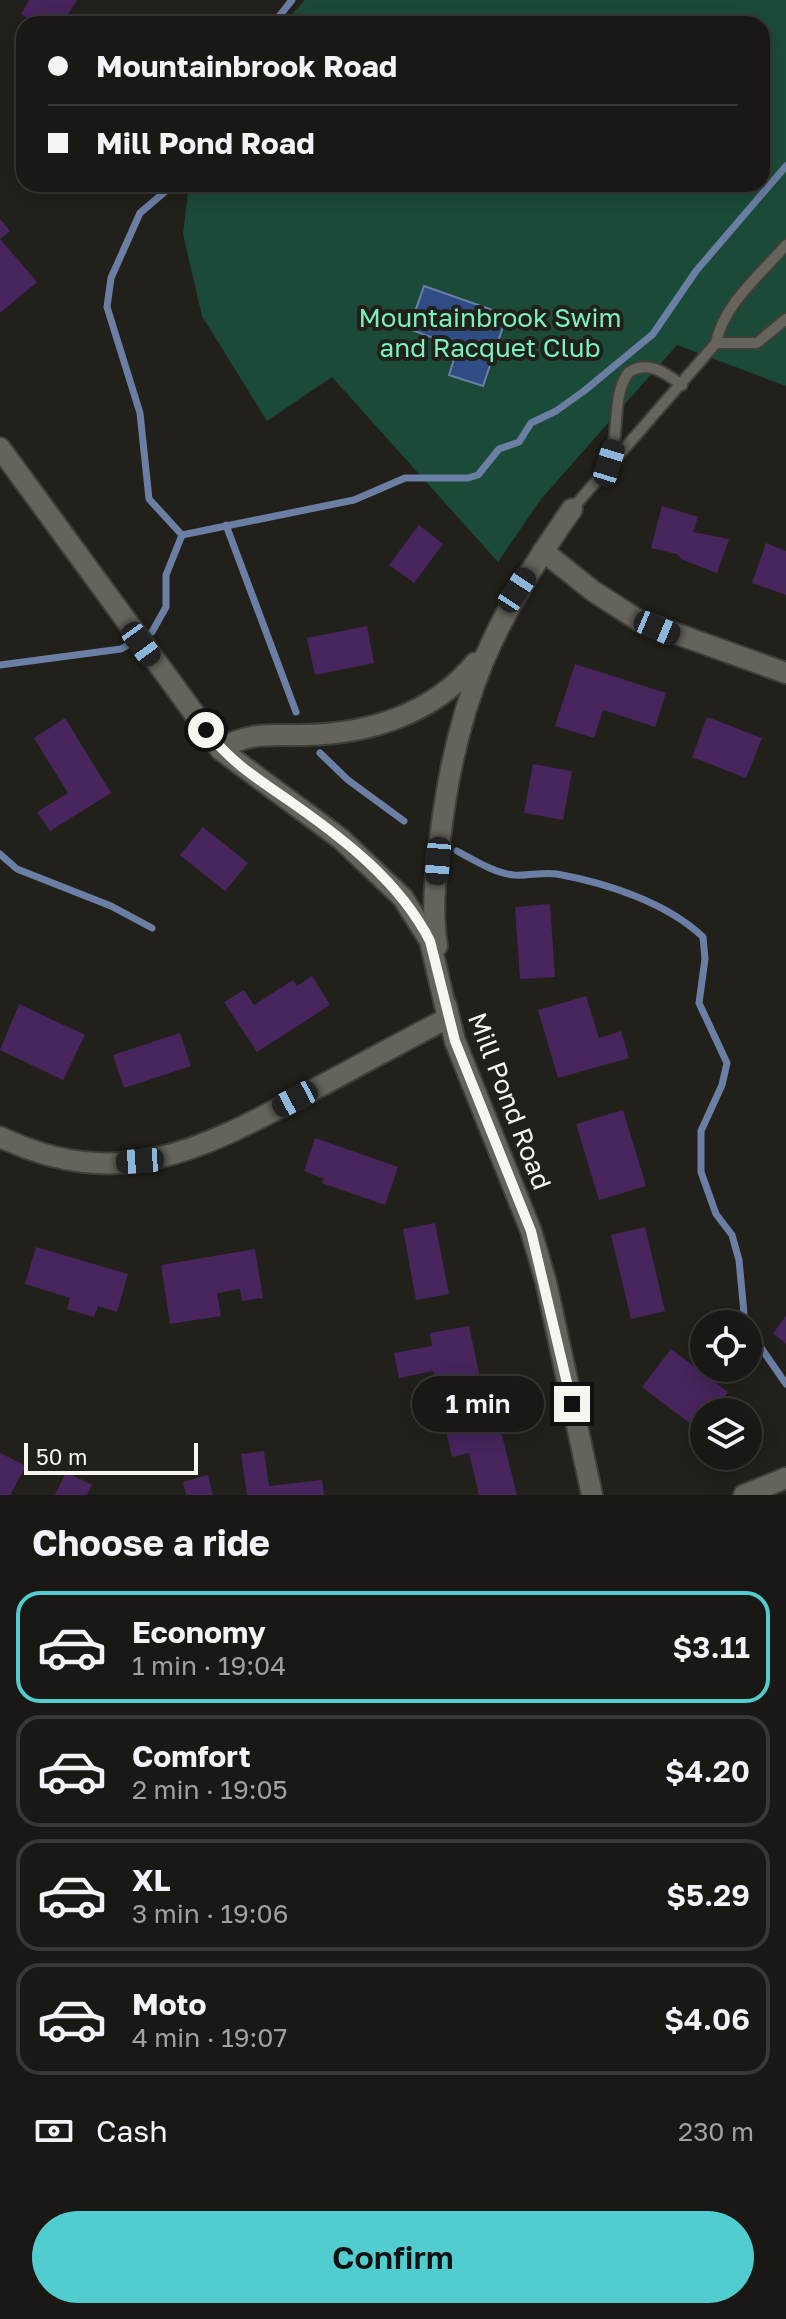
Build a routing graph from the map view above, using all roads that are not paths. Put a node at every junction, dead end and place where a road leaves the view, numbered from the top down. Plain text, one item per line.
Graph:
1 (786, 245) edge
2 (786, 319) edge
3 (716, 343) junction
4 (682, 385) junction
5 (0, 448) edge
6 (609, 463) junction
7 (572, 509) joint
8 (543, 551) junction
9 (494, 635) junction
10 (786, 673) edge
11 (221, 750) junction
12 (448, 1018) junction
13 (0, 1137) edge
14 (786, 1478) edge
15 (592, 1495) edge
16 (744, 1495) edge

1 - 3 lane
2 - 3 lane
3 - 4 lane
4 - 6 lane
4 - 6 lane
5 - 11 street
6 - 7 lane
7 - 8 street, Mill Pond Road
8 - 9 street, Mill Pond Road
8 - 10 street
9 - 11 street
9 - 12 street, Mill Pond Road
11 - 12 street
12 - 13 street
12 - 15 street, Mill Pond Road
14 - 16 street

